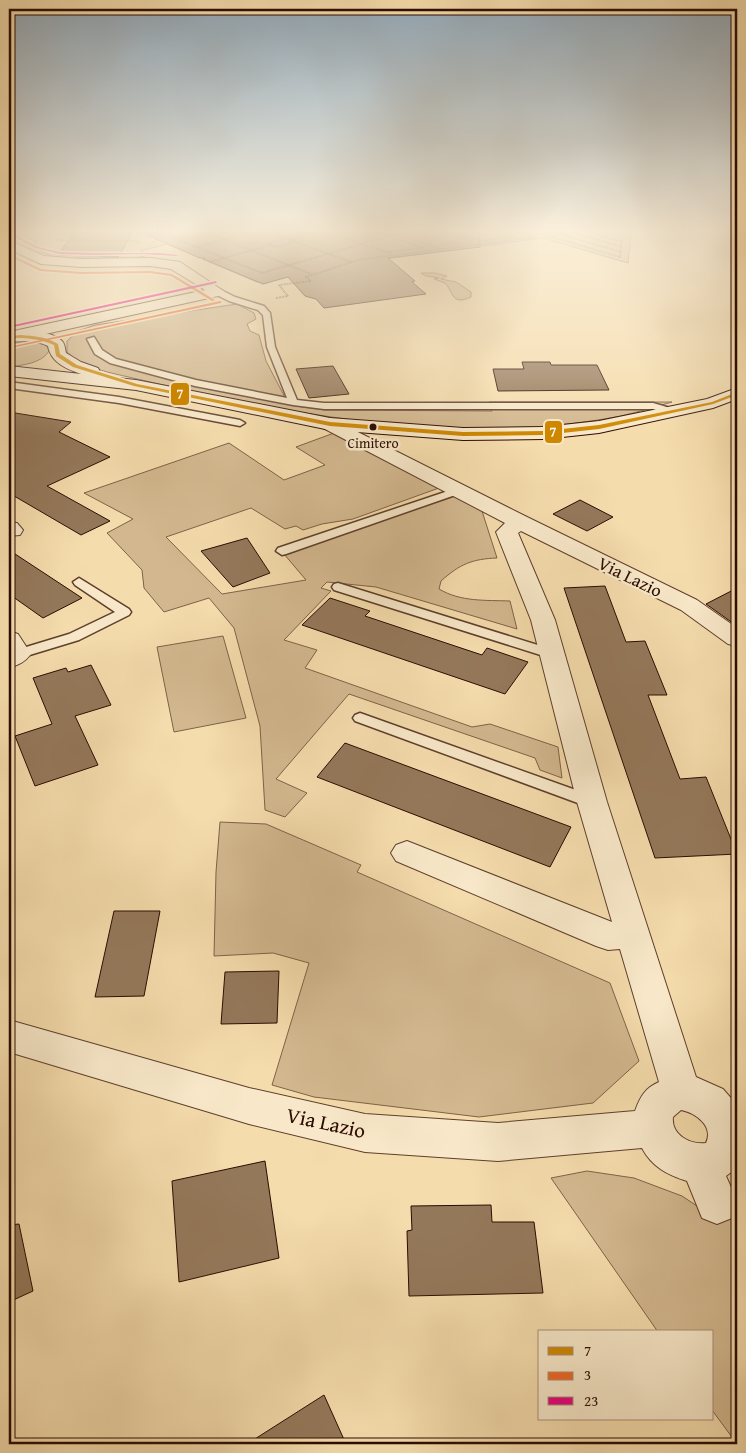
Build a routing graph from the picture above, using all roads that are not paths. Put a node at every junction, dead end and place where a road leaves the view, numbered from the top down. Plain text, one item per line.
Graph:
1 (181, 300) edge
2 (235, 300) edge
3 (132, 310) junction
4 (9, 337) edge
5 (91, 340) dead end
6 (57, 347) junction
7 (9, 370) edge
8 (9, 385) edge
9 (136, 385) junction
10 (737, 393) edge
11 (293, 402) junction
12 (674, 412) junction
13 (240, 423) dead end
14 (330, 424) junction
15 (457, 491) junction
16 (519, 522) junction
17 (282, 551) dead end
18 (79, 582) dead end
19 (338, 587) dead end
20 (737, 639) edge
21 (12, 651) edge
22 (552, 654) junction
23 (360, 718) dead end
24 (592, 802) junction
25 (407, 852) dead end
26 (632, 934) junction
27 (9, 1036) edge
28 (681, 1092) junction
29 (732, 1126) edge
30 (654, 1128) junction
31 (700, 1164) junction
32 (717, 1203) dead end

1 - 3 street
2 - 11 lane
3 - 4 street
3 - 6 street
4 - 6 street
5 - 11 lane
6 - 7 street
6 - 9 street
7 - 9 street
8 - 13 lane
9 - 14 street
10 - 12 street
11 - 12 lane
12 - 14 street
14 - 15 street, Via Lazio
15 - 16 street, Via Lazio
15 - 17 lane
16 - 20 street, Via Lazio
16 - 22 street
18 - 21 lane
19 - 22 lane
22 - 24 street
23 - 24 lane
24 - 26 street
25 - 26 street
26 - 28 street
27 - 30 street, Via Lazio
28 - 29 street
28 - 30 street
29 - 31 street
30 - 31 street
31 - 32 street

